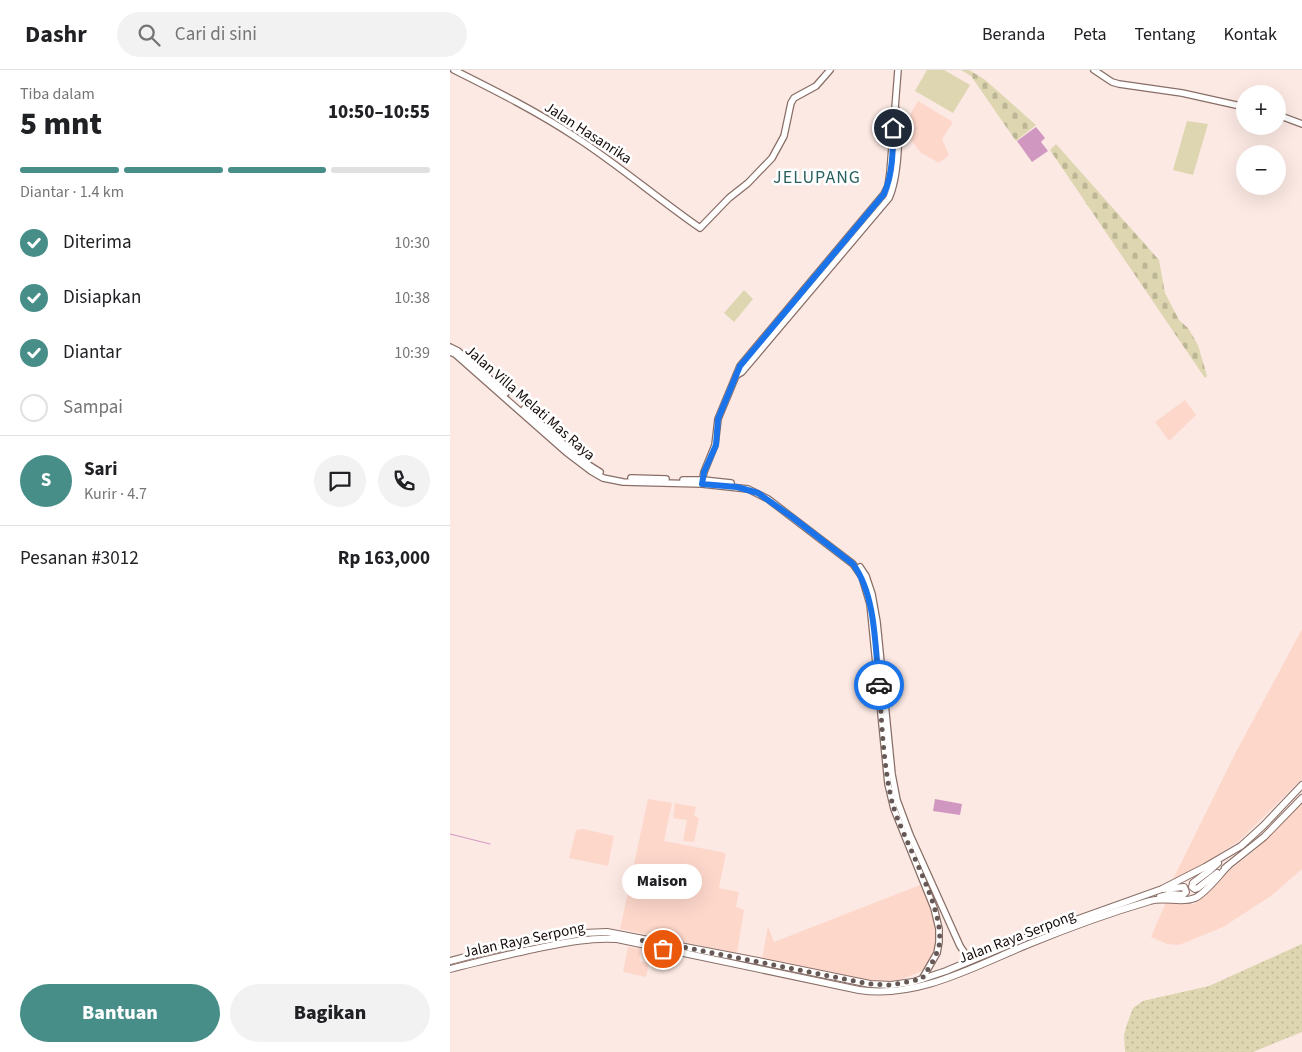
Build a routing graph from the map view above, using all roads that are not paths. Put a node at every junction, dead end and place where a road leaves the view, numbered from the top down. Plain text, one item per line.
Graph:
1 (454, 70) edge
2 (830, 70) edge
3 (898, 70) edge
4 (1094, 70) edge
5 (1236, 105) edge
6 (1286, 118) edge
7 (1302, 124) edge
8 (450, 348) edge
9 (450, 352) edge
10 (702, 482) junction
11 (870, 594) junction
12 (1302, 785) edge
13 (1302, 798) edge
14 (1222, 857) junction
15 (1228, 866) junction
16 (1162, 889) junction
17 (1152, 900) junction
18 (642, 942) junction
19 (510, 950) junction
20 (973, 959) junction
21 (450, 961) edge
22 (450, 969) edge
23 (807, 971) junction
24 (806, 979) junction
25 (922, 979) junction

1 - 2 street, Jalan Hasanrika
3 - 10 street
4 - 5 street
6 - 7 street
8 - 10 street, Jalan Villa Melati Mas Raya
9 - 10 street, Jalan Villa Melati Mas Raya
10 - 11 street, Jalan Villa Melati Mas Raya
11 - 20 street, Jalan Villa Melati Mas Raya
11 - 25 street, Jalan Villa Melati Mas Raya
12 - 14 main road
13 - 15 main road
14 - 15 main road
14 - 16 main road, Jalan Raya Serpong
15 - 17 main road, Jalan Raya Serpong
16 - 17 main road
16 - 20 main road, Jalan Raya Serpong
17 - 24 main road, Jalan Raya Serpong
18 - 19 main road, Jalan Raya Serpong
18 - 23 main road, Jalan Raya Serpong
18 - 24 main road, Jalan Raya Serpong
19 - 21 main road, Jalan Raya Serpong
19 - 22 main road, Jalan Raya Serpong
20 - 25 main road, Jalan Raya Serpong
23 - 24 main road
23 - 25 main road, Jalan Raya Serpong

